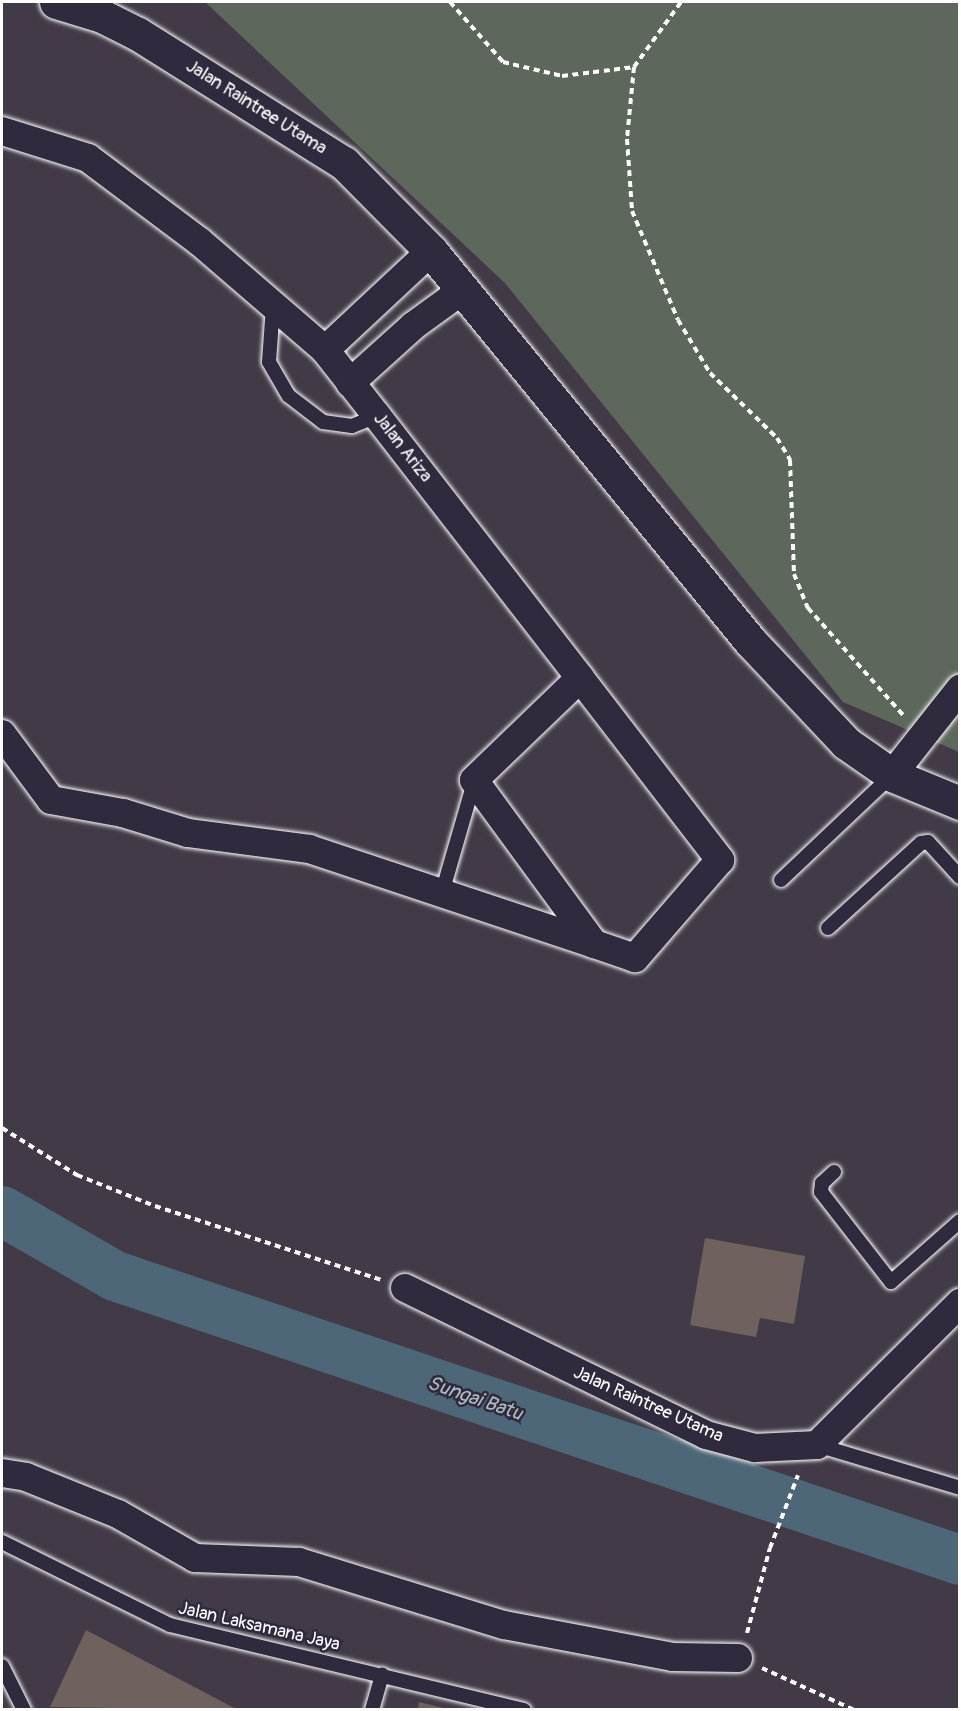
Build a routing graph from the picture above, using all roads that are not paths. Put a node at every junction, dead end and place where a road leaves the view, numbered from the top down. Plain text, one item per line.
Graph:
1 (56, 2) edge
2 (2, 131) edge
3 (431, 251) junction
4 (464, 289) junction
5 (273, 306) junction
6 (325, 350) junction
7 (350, 383) junction
8 (377, 416) junction
9 (580, 678) junction
10 (960, 688) edge
11 (2, 734) edge
12 (892, 775) junction
13 (474, 780) junction
14 (960, 803) edge
15 (960, 877) edge
16 (781, 880) dead end
17 (442, 893) junction
18 (828, 928) dead end
19 (594, 944) junction
20 (834, 1172) dead end
21 (960, 1221) edge
22 (405, 1288) road end
23 (960, 1303) edge
24 (816, 1445) junction
25 (2, 1473) edge
26 (960, 1488) edge
27 (2, 1542) edge
28 (738, 1658) road end
29 (2, 1666) edge
30 (382, 1674) junction
31 (24, 1710) edge
32 (372, 1710) edge
33 (524, 1710) edge

1 - 3 street, Jalan Raintree Utama
2 - 5 street, Jalan Ariza
3 - 4 street, Jalan Raintree Utama
3 - 6 street
4 - 7 street
4 - 12 street, Jalan Raintree Utama
5 - 6 street, Jalan Ariza
5 - 8 lane
6 - 7 street, Jalan Ariza
7 - 8 street, Jalan Ariza
8 - 9 street, Jalan Ariza
9 - 13 street
9 - 19 street, Jalan Ariza
10 - 12 street
11 - 17 street
12 - 14 street, Jalan Raintree Utama
12 - 16 lane
13 - 17 lane
13 - 19 street
15 - 18 lane
17 - 19 street
20 - 21 lane
22 - 24 street, Jalan Raintree Utama
23 - 24 street
24 - 26 lane
25 - 28 street
27 - 30 lane, Jalan Laksamana Jaya
29 - 31 lane
30 - 32 lane
30 - 33 lane, Jalan Laksamana Jaya

